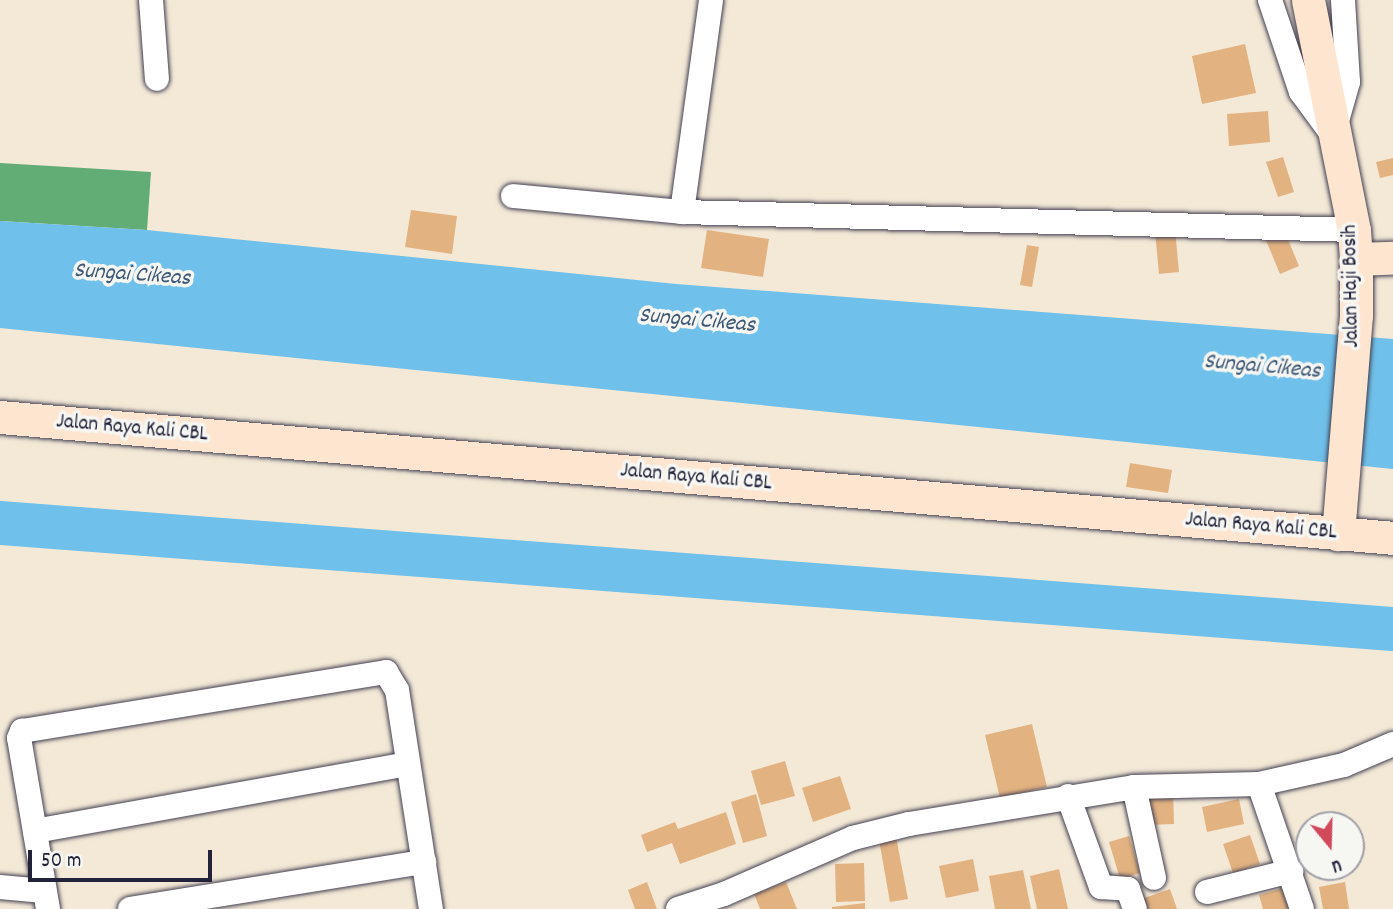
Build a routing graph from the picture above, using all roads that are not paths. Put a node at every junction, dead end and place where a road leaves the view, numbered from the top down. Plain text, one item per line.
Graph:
1 (151, 0) edge
2 (711, 0) edge
3 (1270, 0) edge
4 (1308, 0) edge
5 (1343, 0) edge
6 (158, 79) dead end
7 (1333, 135) junction
8 (513, 196) dead end
9 (682, 212) junction
10 (1355, 245) junction
11 (1393, 258) edge
12 (0, 417) edge
13 (1338, 534) junction
14 (1393, 538) edge
15 (10, 739) edge
16 (1393, 744) edge
17 (407, 764) junction
18 (1259, 784) junction
19 (1134, 787) junction
20 (1068, 796) junction
21 (34, 831) junction
22 (424, 862) junction
23 (1291, 870) junction
24 (1154, 878) dead end
25 (0, 887) edge
26 (1206, 892) dead end
27 (46, 900) edge
28 (130, 909) edge
29 (431, 909) edge
30 (678, 909) edge
31 (1135, 909) edge
32 (1302, 909) edge

1 - 6 street
2 - 9 street
3 - 7 street
4 - 7 main road, Jalan Haji Bosih
5 - 7 street
7 - 10 main road, Jalan Haji Bosih
8 - 9 street
9 - 10 street
10 - 11 main road
10 - 13 main road, Jalan Haji Bosih
12 - 13 main road, Jalan Raya Kali CBL
13 - 14 main road, Jalan Raya Kali CBL
15 - 17 street
15 - 21 street
16 - 18 street
17 - 21 street
17 - 22 street
18 - 19 street
18 - 23 street
19 - 20 street
19 - 24 street
20 - 30 street
20 - 31 street
21 - 27 street
22 - 28 street
22 - 29 street
23 - 26 street
23 - 32 street
25 - 27 street

